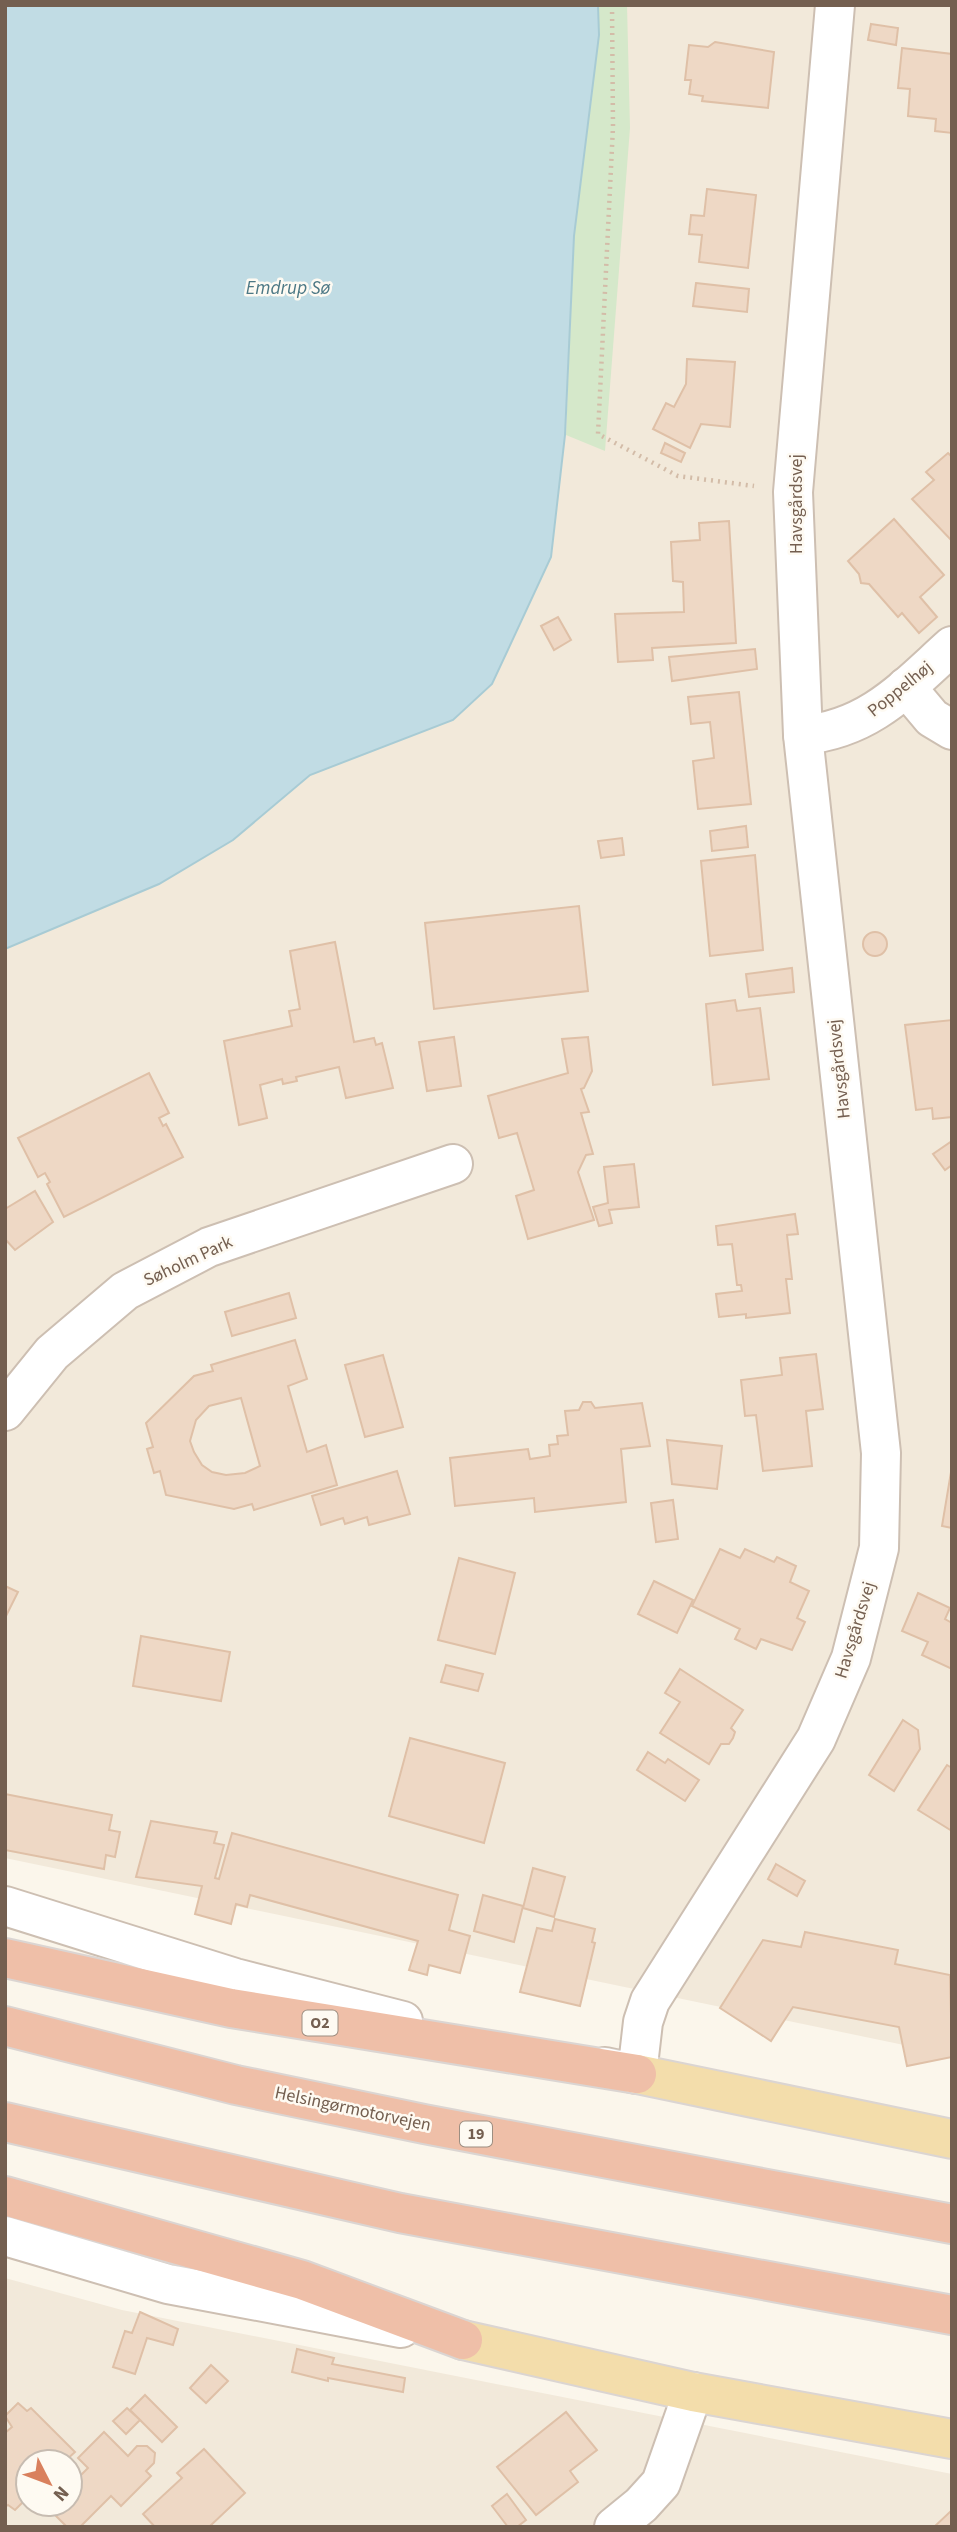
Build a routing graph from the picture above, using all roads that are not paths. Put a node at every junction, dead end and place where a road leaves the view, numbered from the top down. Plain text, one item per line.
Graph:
1 (835, 5) edge
2 (952, 646) edge
3 (906, 687) junction
4 (952, 730) edge
5 (803, 735) junction
6 (453, 1164) dead end
7 (5, 1410) edge
8 (5, 1906) edge
9 (5, 1958) edge
10 (5, 2025) edge
11 (637, 2074) junction
12 (5, 2122) edge
13 (952, 2138) edge
14 (5, 2196) edge
15 (952, 2224) edge
16 (5, 2236) edge
17 (952, 2315) edge
18 (463, 2340) junction
19 (693, 2392) junction
20 (952, 2439) edge
21 (614, 2527) edge

1 - 5 street, Havsgårdsvej
2 - 3 street, Poppelhøj
3 - 4 street
3 - 5 street, Poppelhøj
5 - 11 street, Havsgårdsvej
6 - 7 street, Søholm Park
8 - 11 street
9 - 11 highway, O2
10 - 15 highway, Helsingørmotorvejen / 19
11 - 13 main road, O2
12 - 17 highway
14 - 18 highway
16 - 18 street
18 - 19 main road
19 - 20 main road
19 - 21 street

